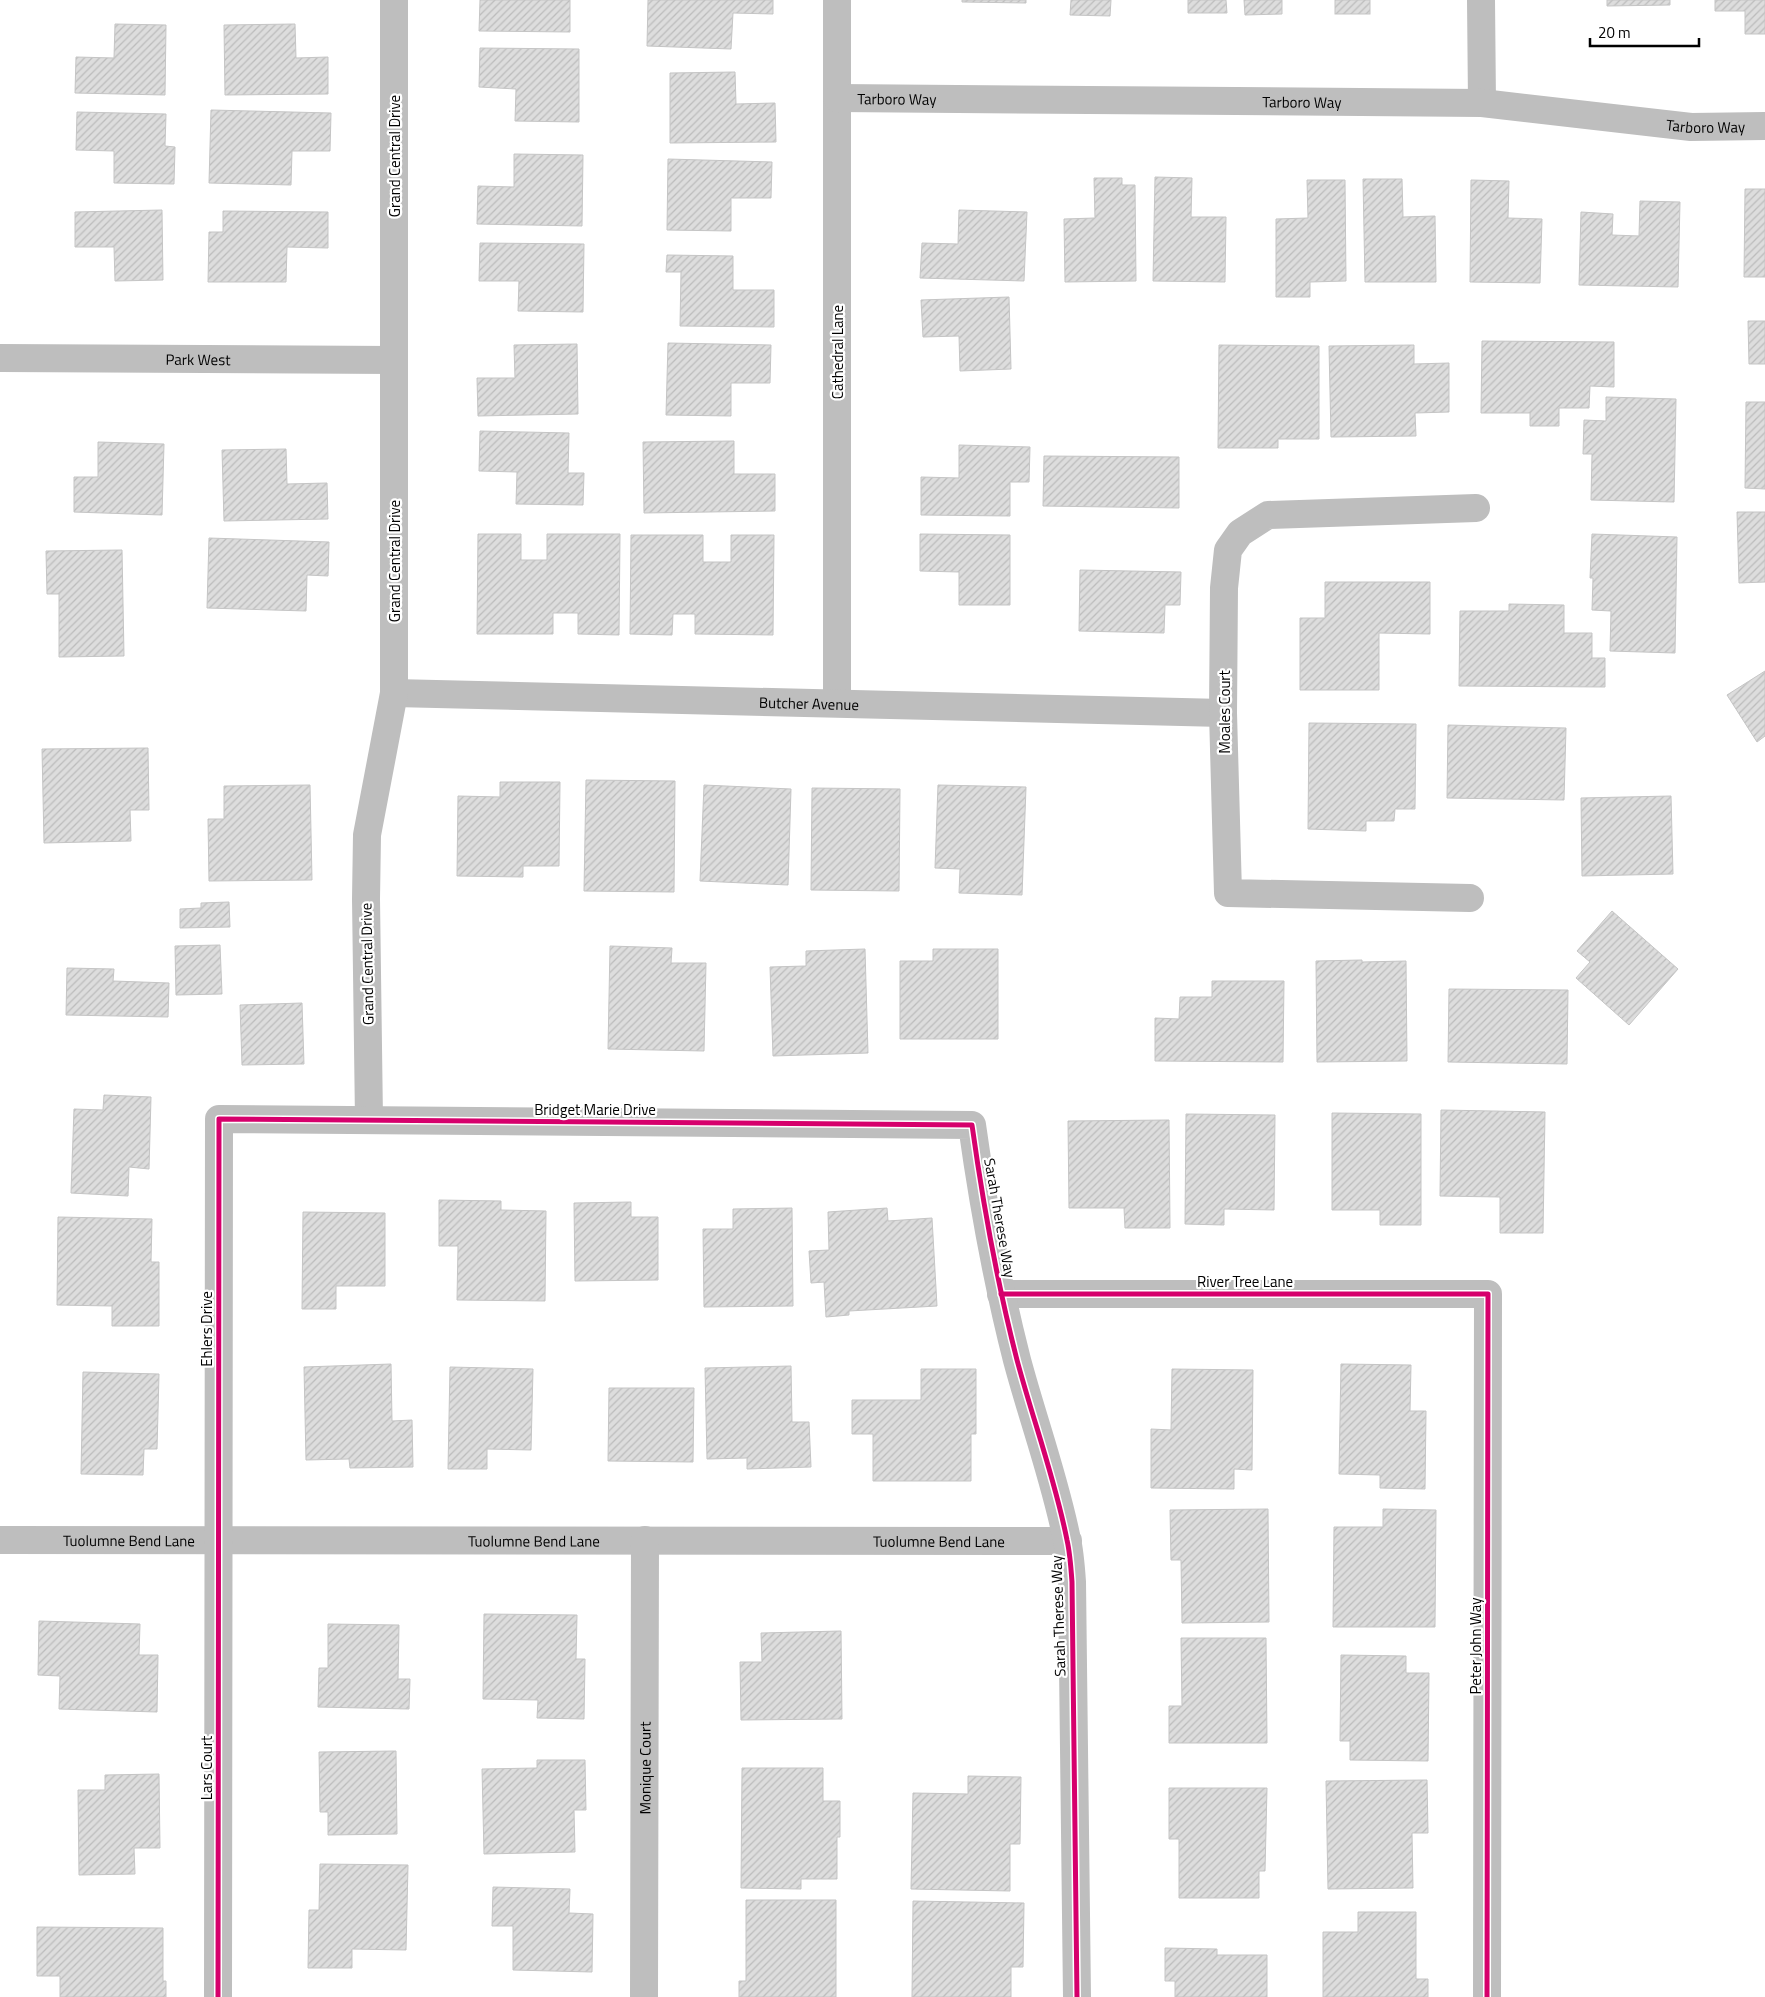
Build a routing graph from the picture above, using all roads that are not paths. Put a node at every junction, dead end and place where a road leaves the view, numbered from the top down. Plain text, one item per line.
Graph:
1 (394, 0) edge
2 (837, 0) edge
3 (1481, 0) edge
4 (837, 98) junction
5 (1482, 103) junction
6 (1765, 126) edge
7 (0, 358) edge
8 (394, 360) junction
9 (1476, 508) dead end
10 (394, 694) junction
11 (837, 703) junction
12 (1223, 713) junction
13 (1470, 898) dead end
14 (219, 1119) joint
15 (369, 1120) junction
16 (972, 1124) joint
17 (1001, 1294) junction
18 (1488, 1294) joint
19 (0, 1540) edge
20 (219, 1540) junction
21 (644, 1540) junction
22 (1068, 1541) junction
23 (218, 1997) edge
24 (644, 1997) edge
25 (1077, 1997) edge
26 (1487, 1997) edge

1 - 8 street, Grand Central Drive
2 - 4 street, Cathedral Lane
3 - 5 street
4 - 5 street, Tarboro Way
4 - 11 street, Cathedral Lane
5 - 6 street, Tarboro Way
7 - 8 street, Park West
8 - 10 street, Grand Central Drive
9 - 12 street, Moales Court
10 - 11 street, Butcher Avenue
10 - 15 street, Grand Central Drive
11 - 12 street, Butcher Avenue
12 - 13 street, Moales Court
14 - 15 street, Bridget Marie Drive
14 - 20 street, Ehlers Drive
15 - 16 street, Bridget Marie Drive
16 - 17 street, Sarah Therese Way
17 - 18 street, River Tree Lane
17 - 22 street, Sarah Therese Way
18 - 26 street, Peter John Way
19 - 20 street, Tuolumne Bend Lane
20 - 21 street, Tuolumne Bend Lane
20 - 23 street, Lars Court
21 - 22 street, Tuolumne Bend Lane
21 - 24 street, Monique Court
22 - 25 street, Sarah Therese Way

